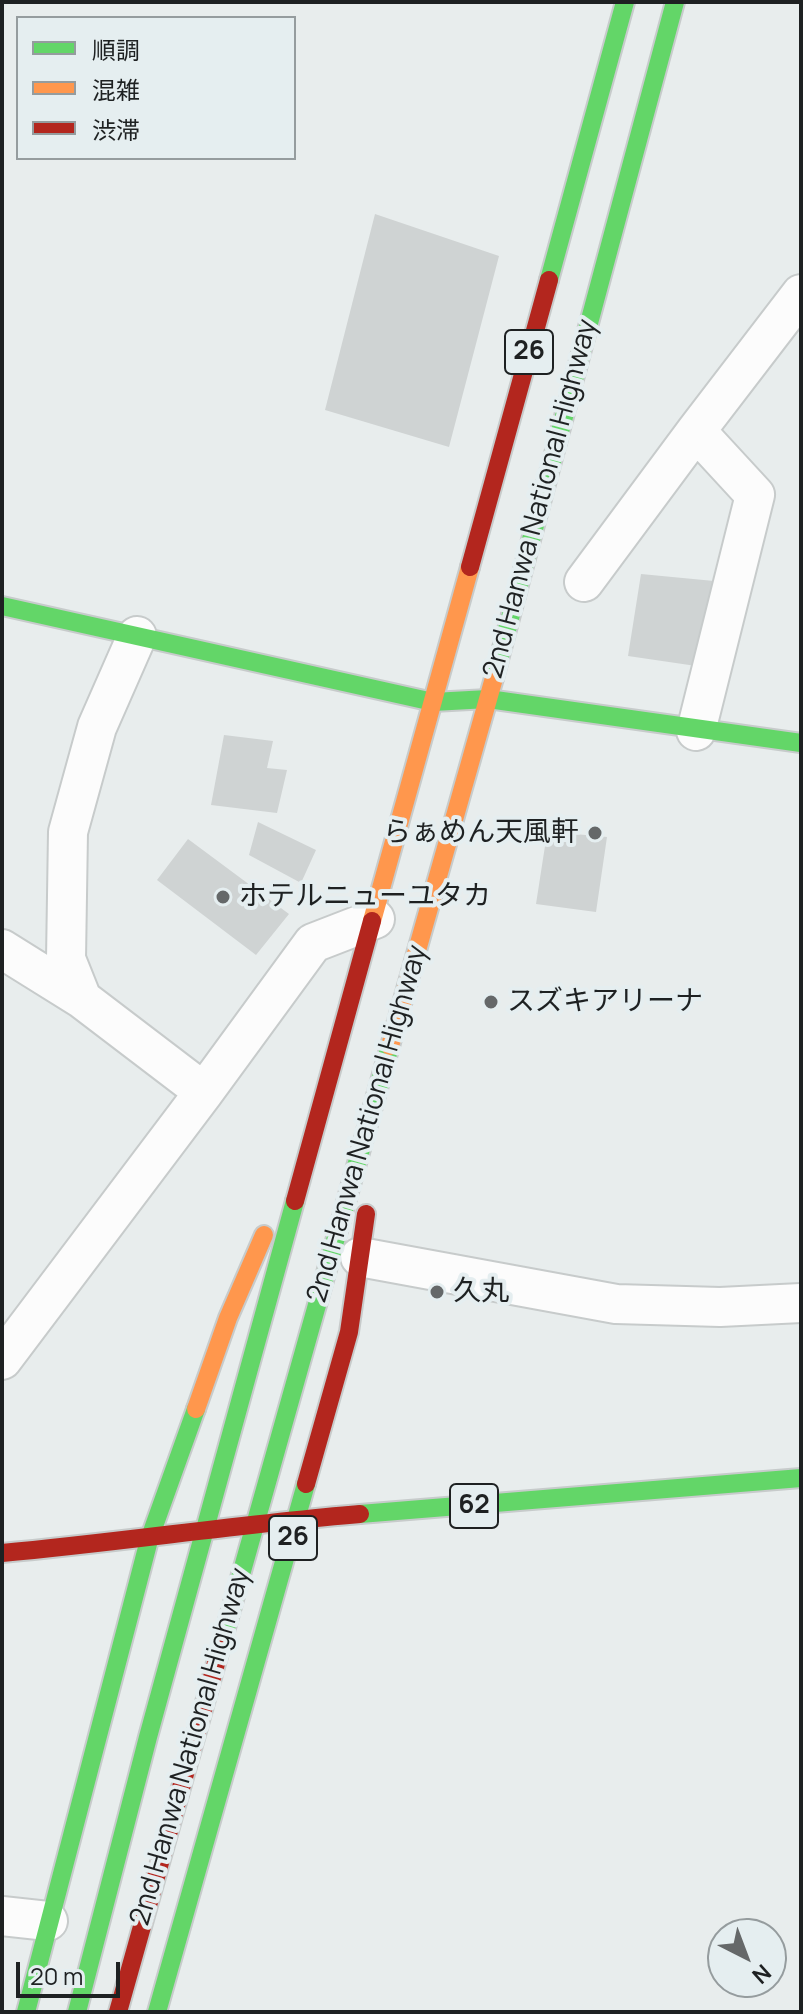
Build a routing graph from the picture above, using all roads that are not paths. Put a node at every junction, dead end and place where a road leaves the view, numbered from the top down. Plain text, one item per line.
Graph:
1 (625, 2) edge
2 (675, 2) edge
3 (801, 294) edge
4 (696, 431) junction
5 (584, 582) dead end
6 (2, 606) edge
7 (137, 636) junction
8 (488, 699) junction
9 (433, 702) junction
10 (696, 731) junction
11 (801, 743) edge
12 (375, 919) junction
13 (2, 949) edge
14 (82, 999) junction
15 (386, 1060) junction
16 (330, 1084) junction
17 (204, 1092) junction
18 (360, 1257) junction
19 (801, 1303) edge
20 (2, 1360) edge
21 (801, 1478) edge
22 (297, 1521) junction
23 (254, 1523) junction
24 (205, 1531) junction
25 (149, 1540) junction
26 (2, 1553) edge
27 (2, 1916) edge
28 (44, 1938) junction
29 (158, 2009) edge
30 (26, 2012) edge
31 (77, 2012) edge
32 (118, 2012) edge

1 - 9 main road, 2nd Hanwa National Highway / 26
2 - 8 main road, 2nd Hanwa National Highway / 26
3 - 4 street
4 - 5 street
4 - 10 street
6 - 7 main road
7 - 9 main road
7 - 14 street
8 - 9 main road
8 - 10 main road
8 - 15 main road, 2nd Hanwa National Highway / 26
9 - 12 main road, 2nd Hanwa National Highway / 26
10 - 11 main road
12 - 16 main road, 2nd Hanwa National Highway / 26
12 - 17 street
13 - 14 street
14 - 17 street
15 - 18 main road, 26
15 - 23 main road, 2nd Hanwa National Highway / 26
16 - 24 main road, 2nd Hanwa National Highway / 26
16 - 25 main road, 26
17 - 20 street
18 - 19 street
18 - 22 main road, 26
21 - 22 main road, 62
22 - 23 main road, 62
22 - 29 main road, 26
23 - 24 main road, 62
23 - 32 main road, 2nd Hanwa National Highway / 26
24 - 25 main road, 62
24 - 31 main road, 2nd Hanwa National Highway / 26
25 - 26 main road, 62
25 - 28 main road, 26
27 - 28 street
28 - 30 main road, 26

